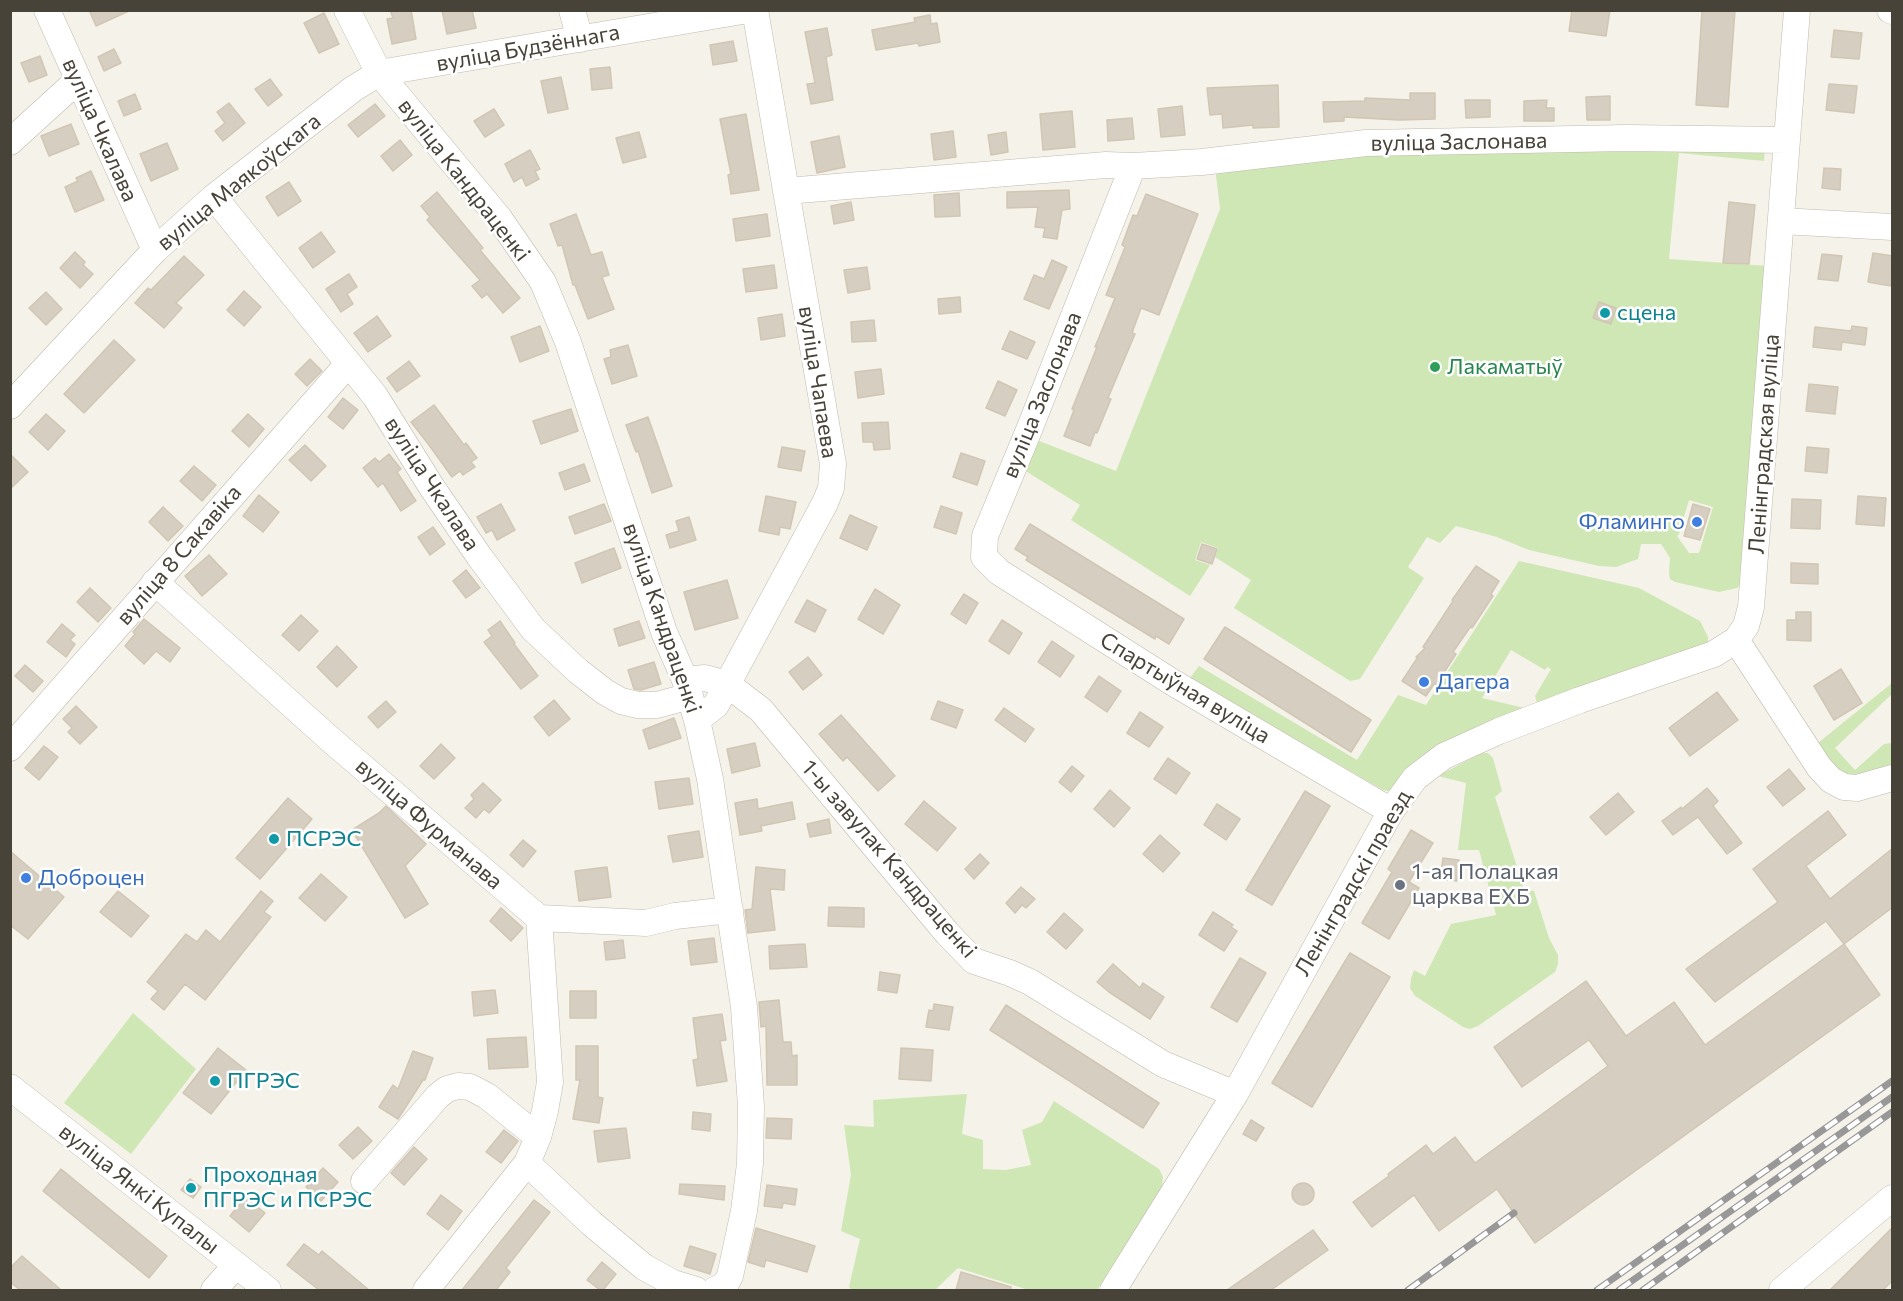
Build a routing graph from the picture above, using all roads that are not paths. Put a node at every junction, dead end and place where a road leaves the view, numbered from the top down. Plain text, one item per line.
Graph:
1 (46, 10) edge
2 (347, 10) edge
3 (572, 10) edge
4 (748, 10) edge
5 (754, 10) edge
6 (1797, 10) edge
7 (580, 39) junction
8 (379, 73) junction
9 (78, 80) junction
10 (1787, 140) junction
11 (10, 142) edge
12 (1133, 166) junction
13 (786, 191) junction
14 (213, 197) junction
15 (1781, 221) junction
16 (1893, 227) edge
17 (154, 250) junction
18 (348, 364) junction
19 (10, 406) edge
20 (984, 557) joint
21 (154, 582) junction
22 (1736, 640) junction
23 (728, 684) junction
24 (691, 698) junction
25 (10, 748) edge
26 (1893, 778) edge
27 (1391, 811) junction
28 (730, 910) junction
29 (539, 918) junction
30 (10, 1088) edge
31 (1234, 1094) junction
32 (538, 1137) junction
33 (527, 1162) junction
34 (364, 1181) dead end
35 (1893, 1198) edge
36 (236, 1265) junction
37 (214, 1290) edge
38 (268, 1290) edge
39 (426, 1290) edge
40 (696, 1290) edge
41 (715, 1290) edge
42 (1113, 1290) edge
43 (1782, 1290) edge

1 - 9 street, вуліца Чкалава
2 - 8 street, вуліца Кандраценкі
3 - 7 street
4 - 7 street, вуліца Будзённага
5 - 13 street, вуліца Чапаева
6 - 10 street, Ленінградская вуліца
7 - 8 street, вуліца Будзённага
8 - 14 street, вуліца Маякоўскага
8 - 24 street, вуліца Кандраценкі
9 - 11 street
9 - 17 street, вуліца Чкалава
10 - 12 street, вуліца Заслонава
10 - 15 street, Ленінградская вуліца
12 - 13 street, вуліца Заслонава
12 - 20 street, вуліца Заслонава
13 - 23 street, вуліца Чапаева
14 - 17 street, вуліца Маякоўскага
14 - 18 street, вуліца Чкалава
15 - 16 street
15 - 22 street, Ленінградская вуліца
17 - 19 street, вуліца Маякоўскага
18 - 21 street, вуліца 8 Сакавіка
18 - 24 street, вуліца Чкалава
20 - 27 street, Спартыўная вуліца
21 - 25 street, вуліца 8 Сакавіка
21 - 29 street, вуліца Фурманава
22 - 26 street
22 - 27 street, Ленінградскі праезд
23 - 24 street, 1-ы завулак Кандраценкі
23 - 24 street, вуліца Чапаева
23 - 31 street, 1-ы завулак Кандраценкі
24 - 28 street, вуліца Кандраценкі
27 - 31 street, Ленінградскі праезд
28 - 29 street
28 - 41 street, вуліца Кандраценкі
29 - 32 street
30 - 36 street, вуліца Янкі Купалы
31 - 42 street, Ленінградскі праезд
32 - 33 street
32 - 34 street
33 - 39 street
33 - 40 street
35 - 43 street
36 - 37 street
36 - 38 street, вуліца Янкі Купалы

